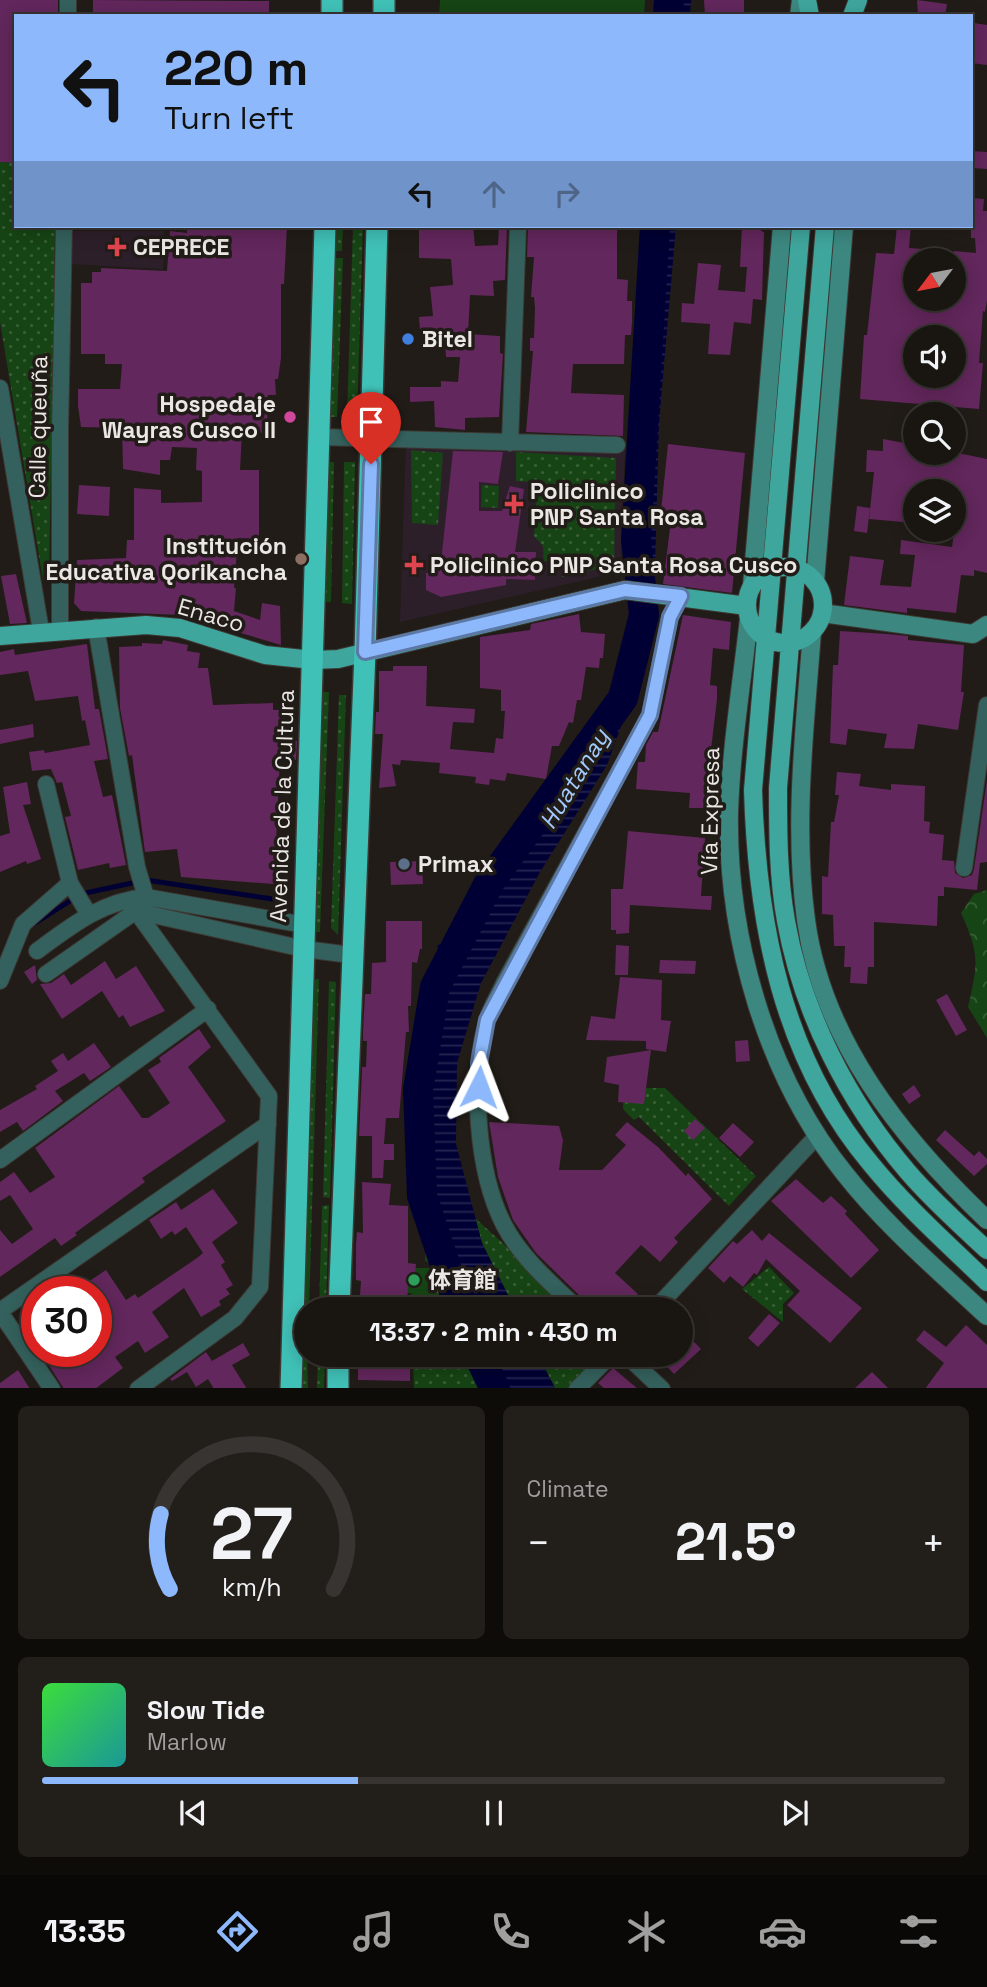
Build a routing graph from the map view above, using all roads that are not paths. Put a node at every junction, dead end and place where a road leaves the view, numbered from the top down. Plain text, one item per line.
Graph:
1 (64, 228) edge
2 (325, 228) edge
3 (377, 228) edge
4 (518, 228) edge
5 (782, 228) edge
6 (802, 228) edge
7 (825, 228) edge
8 (844, 228) edge
9 (0, 388) edge
10 (319, 437) junction
11 (372, 439) junction
12 (510, 443) junction
13 (4, 445) edge
14 (617, 445) dead end
15 (774, 569) junction
16 (797, 569) junction
17 (815, 582) junction
18 (752, 586) junction
19 (680, 596) junction
20 (748, 612) junction
21 (822, 613) junction
22 (96, 628) junction
23 (60, 629) junction
24 (986, 630) edge
25 (41, 631) junction
26 (812, 632) junction
27 (0, 636) edge
28 (767, 639) junction
29 (791, 643) junction
30 (365, 652) junction
31 (313, 660) junction
32 (987, 705) edge
33 (46, 784) dead end
34 (964, 867) dead end
35 (71, 884) junction
36 (145, 895) junction
37 (136, 911) junction
38 (87, 912) junction
39 (305, 925) junction
40 (304, 949) junction
41 (37, 951) dead end
42 (351, 955) junction
43 (46, 974) dead end
44 (0, 981) edge
45 (208, 1009) junction
46 (268, 1124) junction
47 (817, 1136) junction
48 (0, 1160) edge
49 (987, 1220) edge
50 (987, 1250) edge
51 (987, 1282) edge
52 (339, 1297) edge
53 (566, 1297) edge
54 (666, 1297) edge
55 (0, 1312) edge
56 (987, 1316) edge
57 (338, 1367) edge
58 (599, 1367) edge
59 (639, 1367) edge
60 (52, 1388) edge
61 (138, 1388) edge
62 (291, 1388) edge
63 (338, 1388) edge
64 (577, 1388) edge
65 (662, 1388) edge

1 - 23 street, Calle queuña
2 - 10 highway, Avenida de la Cultura
3 - 11 highway
4 - 12 street
5 - 18 main road, Vía Expresa
6 - 15 main road, Vía Expresa
7 - 16 main road
8 - 17 main road
9 - 13 street
10 - 11 street
10 - 31 highway, Avenida de la Cultura
11 - 12 street
11 - 30 highway
12 - 14 street
13 - 25 street
15 - 16 main road
15 - 18 main road
15 - 28 main road, Vía Expresa
16 - 17 main road
16 - 29 main road
17 - 21 main road
18 - 20 main road, Vía Expresa
19 - 20 main road, Enaco
19 - 30 main road, Enaco
19 - 53 street
20 - 28 main road
20 - 47 main road, Vía Expresa
21 - 24 main road
21 - 26 main road
22 - 23 main road, Enaco
22 - 31 main road, Enaco
22 - 36 street
23 - 25 main road, Enaco
25 - 27 main road, Enaco
26 - 29 main road
26 - 49 main road
28 - 29 main road
28 - 51 main road, Vía Expresa
29 - 50 main road
30 - 31 main road, Enaco
30 - 42 highway
31 - 39 highway, Avenida de la Cultura
32 - 34 street
33 - 35 street
35 - 38 street
35 - 44 street
36 - 38 street
36 - 39 street
37 - 40 street
37 - 43 street
37 - 45 street
38 - 41 street
39 - 40 highway, Avenida de la Cultura
40 - 42 street
40 - 62 highway, Avenida de la Cultura
42 - 52 highway
45 - 46 street
45 - 48 street
46 - 55 street
46 - 61 street
47 - 54 street
47 - 56 main road, Vía Expresa
55 - 60 street
57 - 63 highway
58 - 64 street
59 - 65 street

